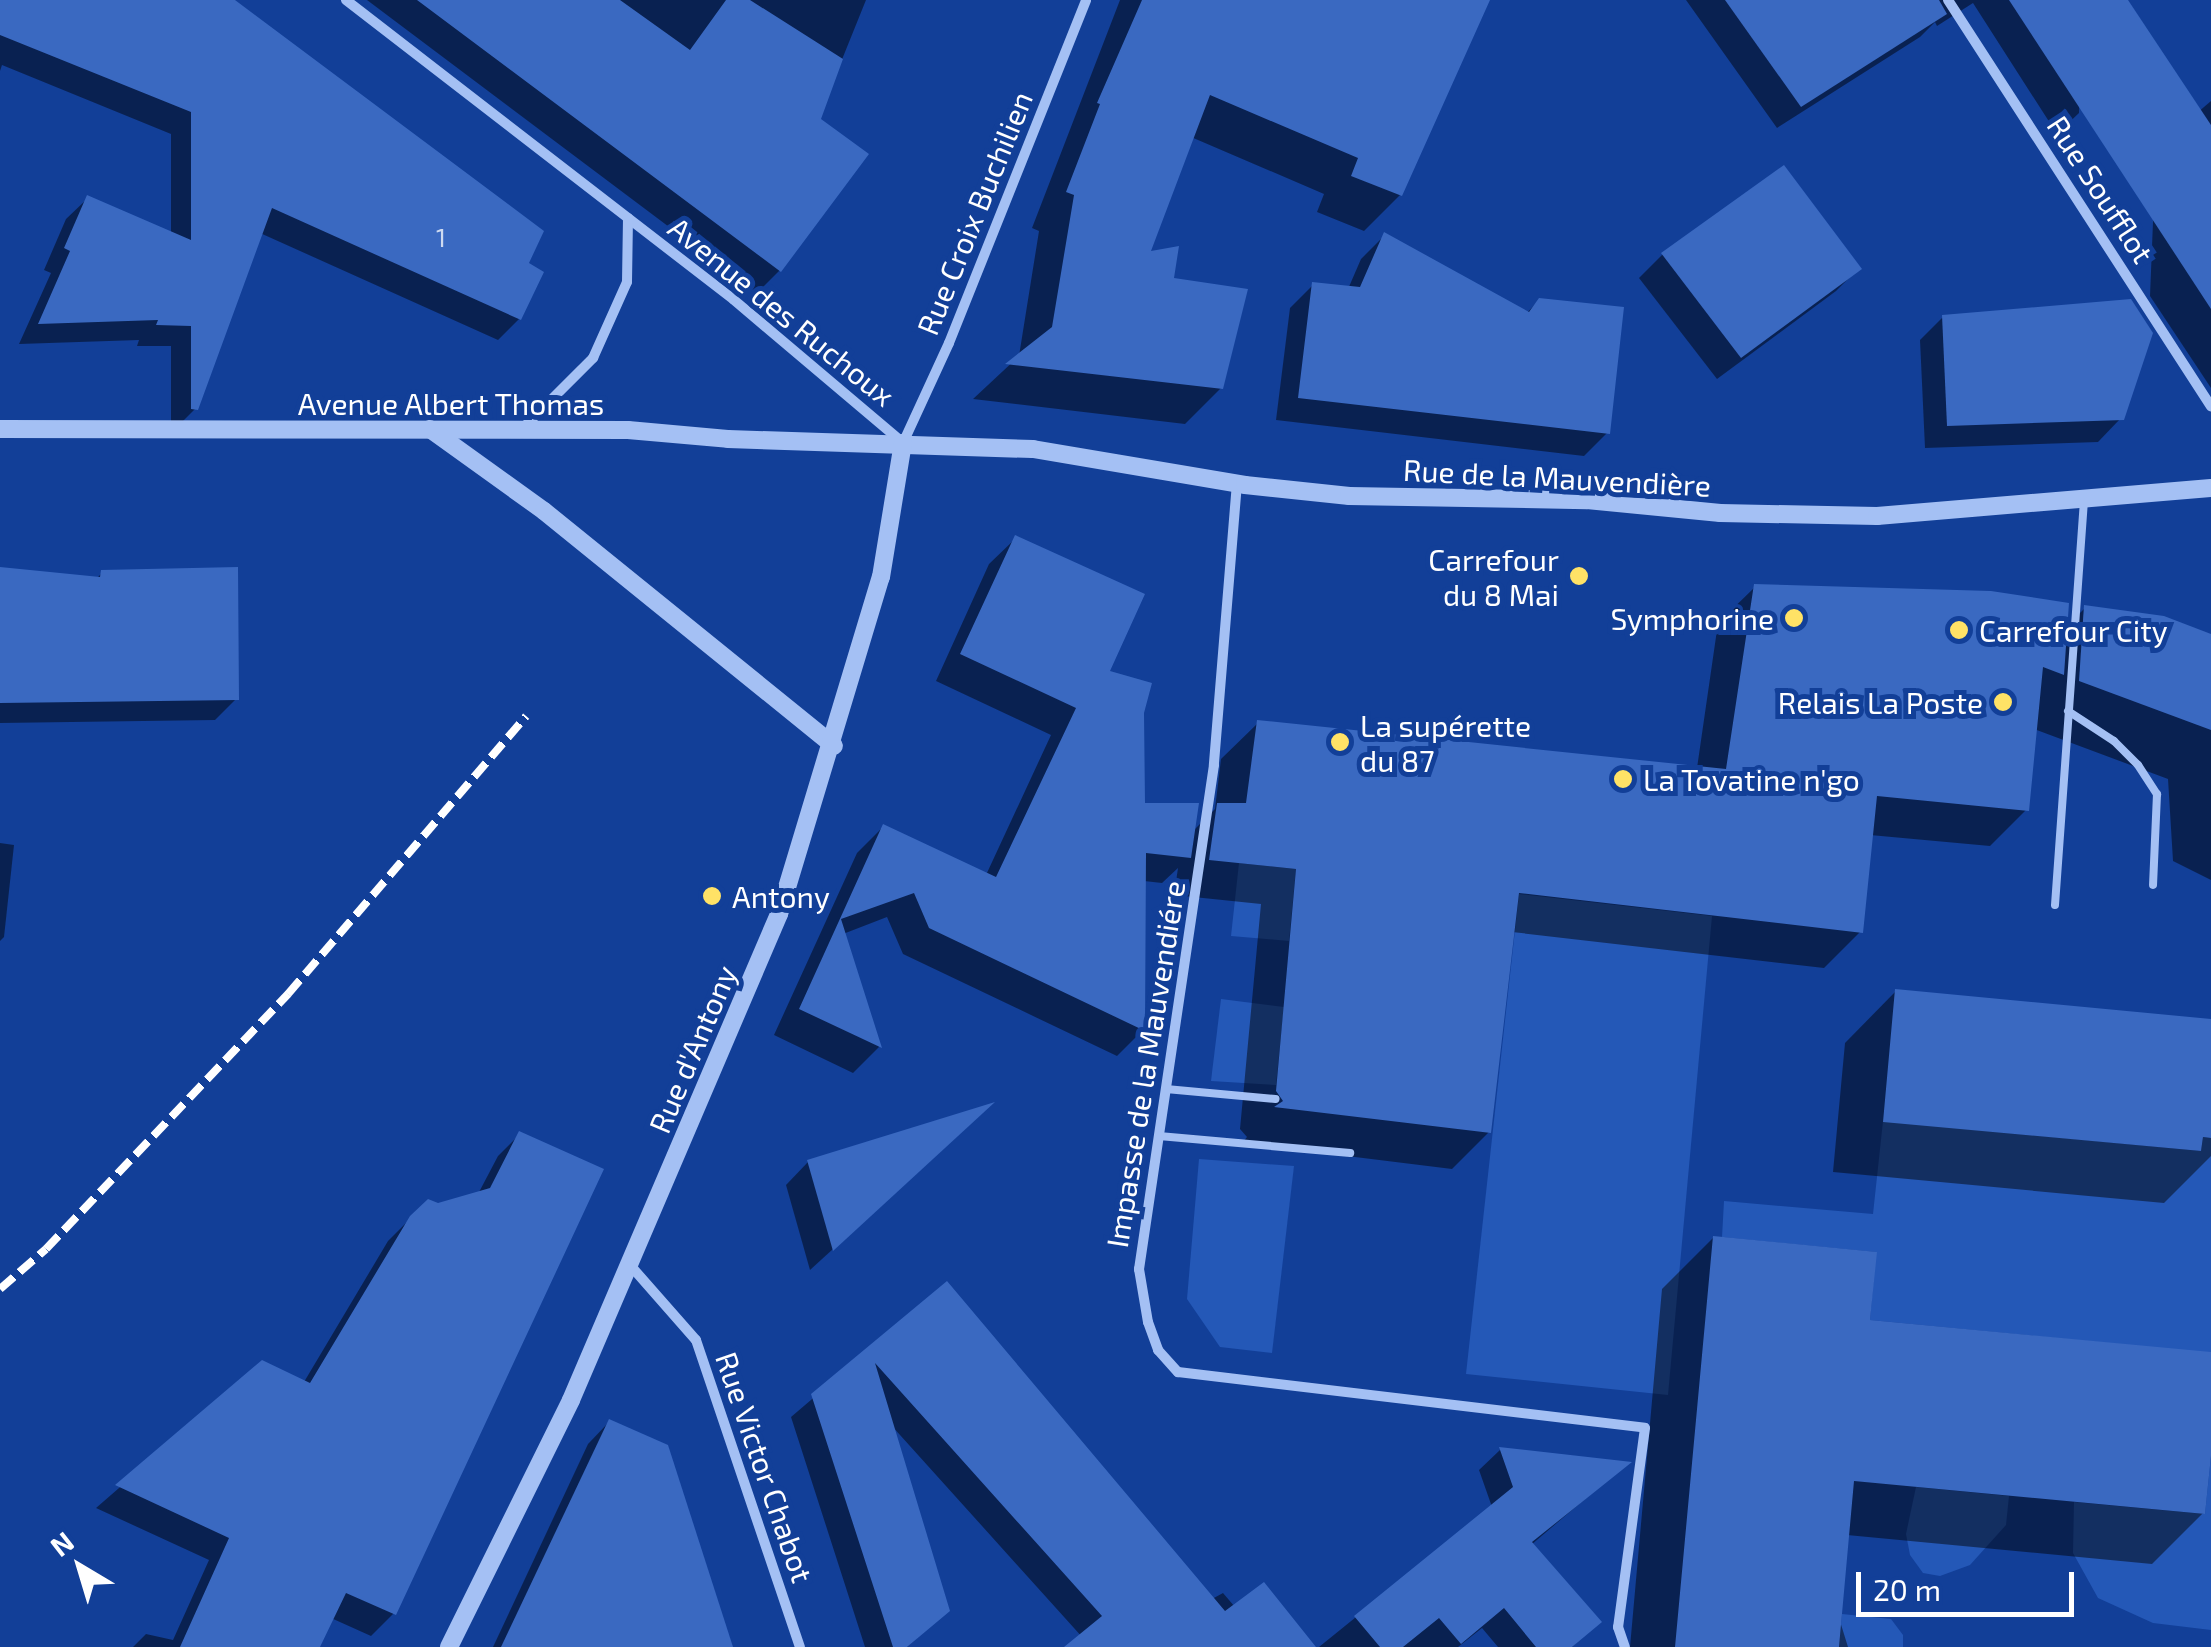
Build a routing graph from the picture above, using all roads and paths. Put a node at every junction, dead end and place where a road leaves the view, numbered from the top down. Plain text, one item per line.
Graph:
1 (346, 0) edge
2 (1086, 0) edge
3 (1948, 0) edge
4 (628, 218) junction
5 (2211, 406) edge
6 (524, 426) junction
7 (430, 428) junction
8 (0, 429) edge
9 (903, 444) junction
10 (1237, 483) junction
11 (2211, 488) edge
12 (2084, 500) junction
13 (2068, 711) junction
14 (834, 746) junction
15 (2153, 886) dead end
16 (2055, 905) dead end
17 (1166, 1090) junction
18 (1276, 1099) dead end
19 (1159, 1136) junction
20 (1350, 1153) dead end
21 (630, 1264) junction
22 (448, 1647) edge
23 (800, 1647) edge
24 (1625, 1647) edge

1 - 4 street, Avenue des Ruchoux
2 - 9 street, Rue Croix Buchilien
3 - 5 street, Rue Soufflot
4 - 6 street, Avenue des Ruchoux
4 - 9 street, Avenue des Ruchoux
6 - 7 street, Avenue Albert Thomas
6 - 9 street, Avenue Albert Thomas
7 - 8 street, Avenue Albert Thomas
7 - 14 street
9 - 10 street, Rue de la Mauvendière
9 - 14 street, Rue d'Antony
10 - 12 street, Rue de la Mauvendière
10 - 17 street, Impasse de la Mauvendiére
11 - 12 street, Rue de la Mauvendière
12 - 13 lane
13 - 15 lane
13 - 16 lane
14 - 21 street, Rue d'Antony
17 - 18 lane
17 - 19 street, Impasse de la Mauvendiére
19 - 20 lane
19 - 24 street, Impasse de la Mauvendiére
21 - 22 street, Rue d'Antony
21 - 23 street, Rue Victor Chabot

